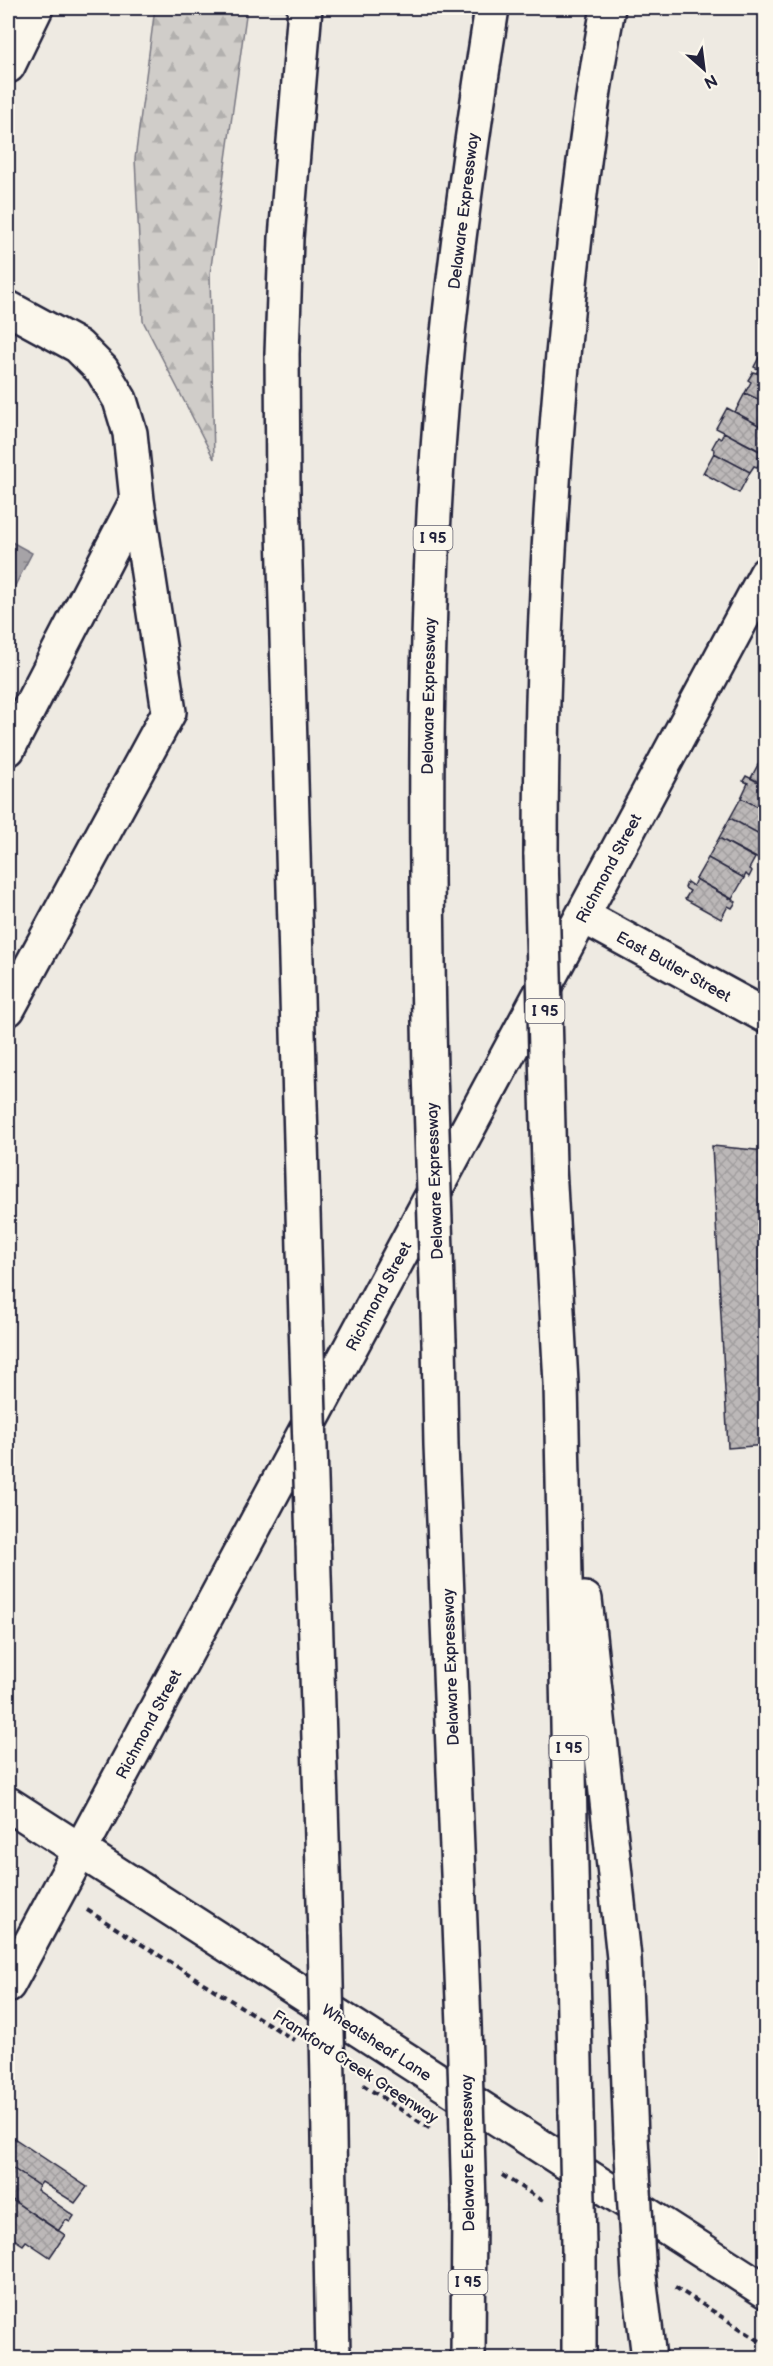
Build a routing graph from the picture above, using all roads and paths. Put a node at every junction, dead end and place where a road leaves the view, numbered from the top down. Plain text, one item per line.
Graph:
1 (36, 8) edge
2 (305, 8) edge
3 (492, 8) edge
4 (608, 8) edge
5 (8, 66) edge
6 (8, 308) edge
7 (138, 500) junction
8 (765, 574) edge
9 (8, 749) edge
10 (583, 916) junction
11 (8, 1009) edge
12 (765, 1016) edge
13 (561, 1383) junction
14 (8, 1804) edge
15 (79, 1851) junction
16 (84, 1908) dead end
17 (8, 1985) edge
18 (299, 2044) dead end
19 (343, 2081) junction
20 (438, 2133) dead end
21 (497, 2172) dead end
22 (547, 2204) dead end
23 (653, 2279) junction
24 (765, 2291) edge
25 (765, 2345) edge
26 (333, 2358) edge
27 (468, 2358) edge
28 (579, 2358) edge
29 (649, 2358) edge

1 - 5 main road
2 - 19 main road, bridge
3 - 27 main road, Delaware Expressway / I 95, bridge
4 - 13 main road, I 95, bridge
6 - 7 main road
7 - 9 main road
7 - 11 main road
8 - 10 main road, Richmond Street
10 - 12 main road, East Butler Street
10 - 15 main road, Richmond Street
13 - 23 main road, bridge
13 - 28 main road, I 95, bridge
14 - 15 main road, Wheatsheaf Lane
15 - 17 main road, Richmond Street
15 - 24 main road, Wheatsheaf Lane
16 - 18 path, Frankford Creek Greenway
19 - 20 path, Frankford Creek Greenway
19 - 26 main road
21 - 22 path
23 - 25 path
23 - 29 main road

